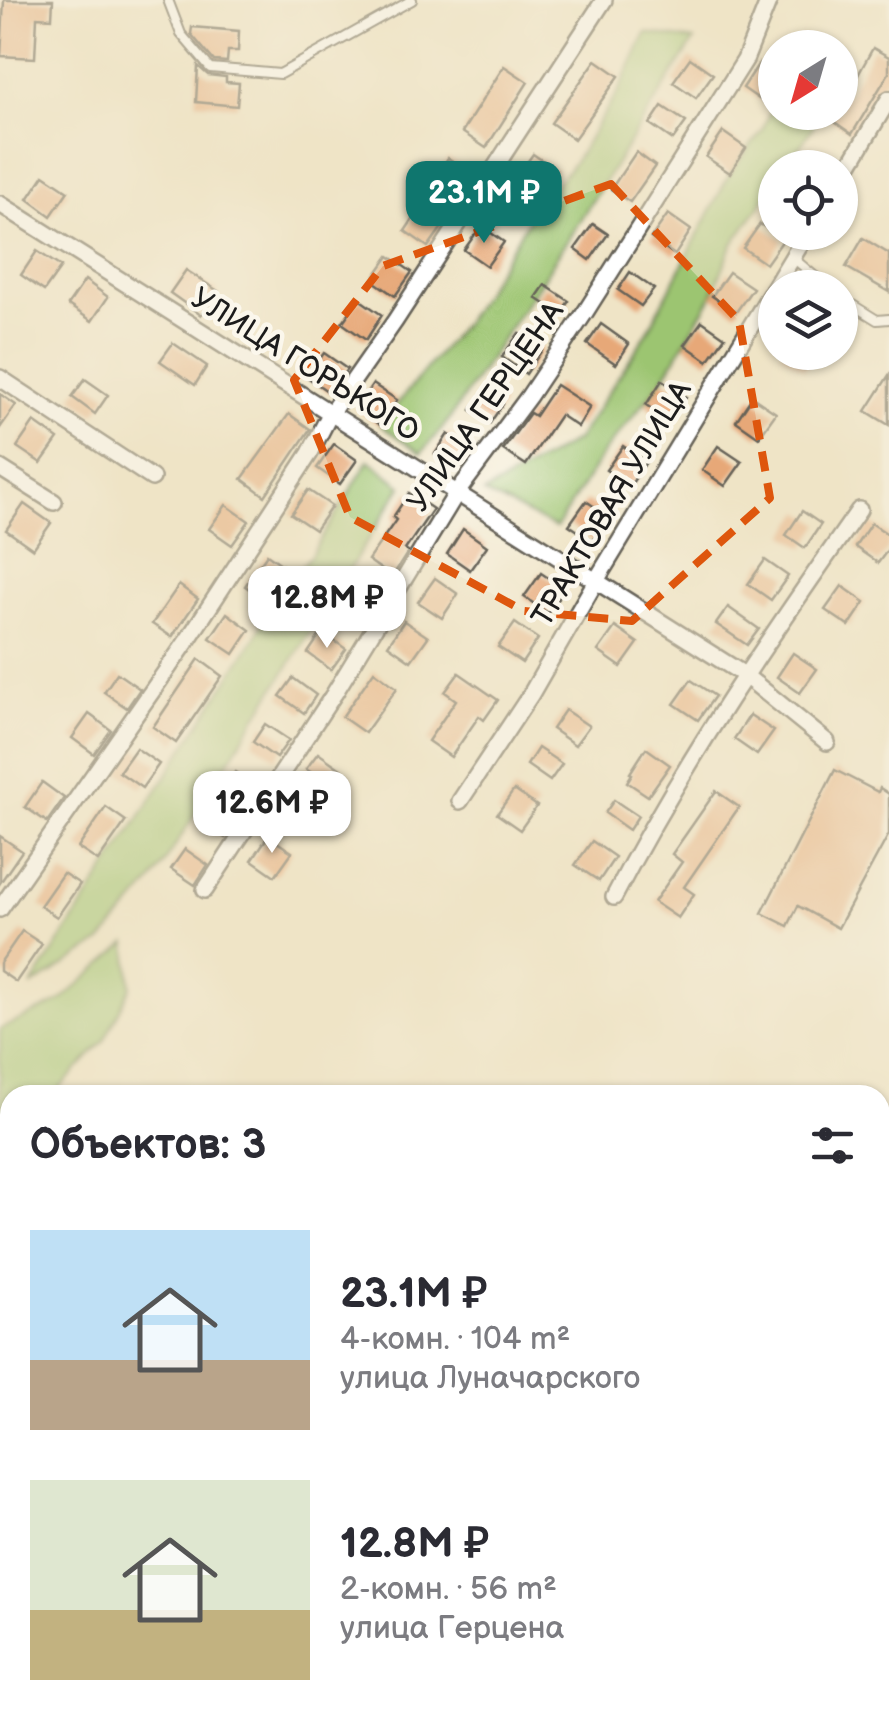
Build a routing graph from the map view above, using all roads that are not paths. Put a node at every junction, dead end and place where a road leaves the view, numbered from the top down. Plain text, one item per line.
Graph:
1 (168, 0) edge
2 (412, 0) edge
3 (604, 0) edge
4 (769, 0) edge
5 (889, 99) edge
6 (858, 151) edge
7 (0, 204) edge
8 (797, 250) edge
9 (792, 258) junction
10 (807, 270) edge
11 (858, 308) edge
12 (889, 320) edge
13 (0, 378) edge
14 (330, 414) junction
15 (0, 468) edge
16 (152, 478) dead end
17 (456, 494) junction
18 (54, 502) dead end
19 (859, 510) dead end
20 (596, 579) junction
21 (743, 674) junction
22 (827, 742) dead end
23 (460, 802) dead end
24 (206, 890) dead end
25 (614, 897) dead end
26 (0, 909) edge

1 - 2 lane
3 - 14 street
4 - 17 street, УЛИЦА ГЕРЦЕНА
5 - 6 street
7 - 14 street, УЛИЦА ГОРЬКОГО
8 - 9 street, ТРАКТОВАЯ УЛИЦА
9 - 10 lane
9 - 20 street, ТРАКТОВАЯ УЛИЦА
11 - 12 lane
13 - 16 street
14 - 17 street, УЛИЦА ГОРЬКОГО
14 - 26 street
15 - 18 street
17 - 20 street, УЛИЦА ГОРЬКОГО
17 - 24 street, УЛИЦА ГЕРЦЕНА
19 - 21 street
20 - 21 street, УЛИЦА ГОРЬКОГО
20 - 23 street, ТРАКТОВАЯ УЛИЦА
21 - 22 street, УЛИЦА ГОРЬКОГО
21 - 25 street

